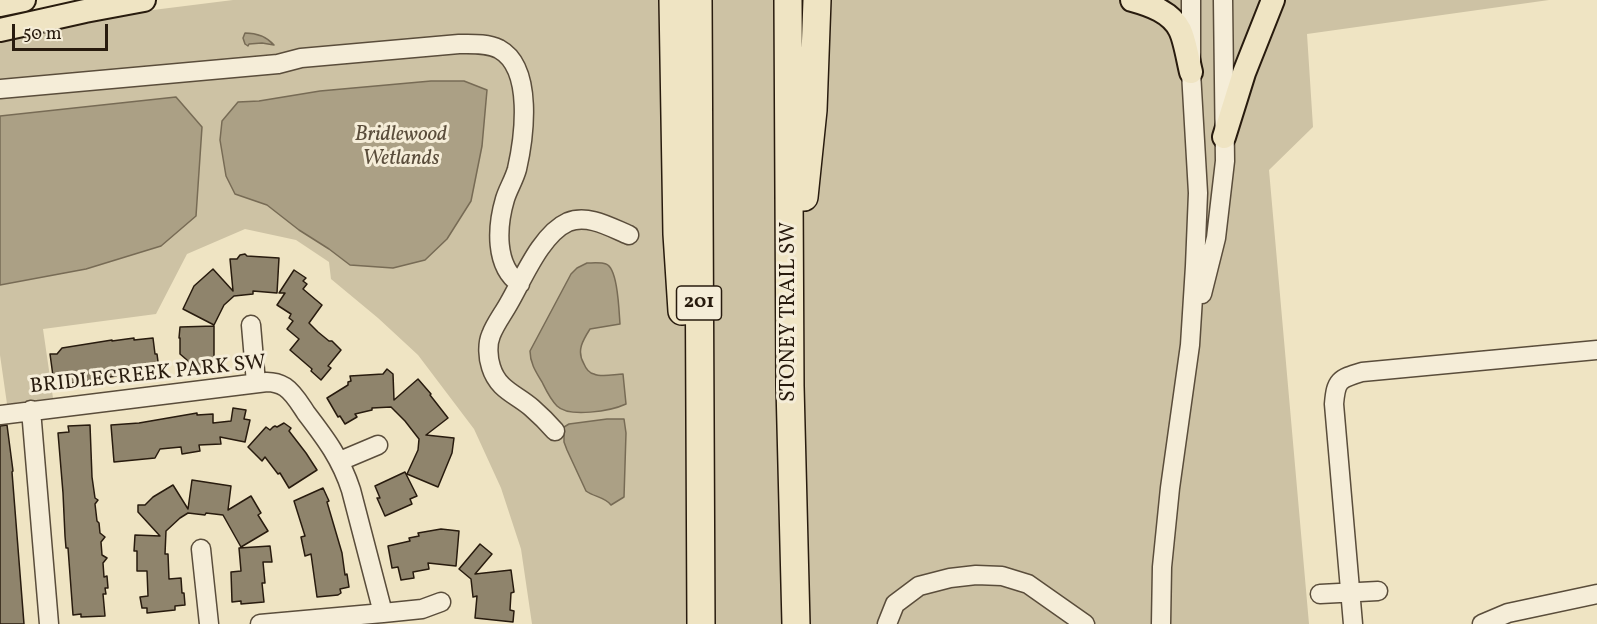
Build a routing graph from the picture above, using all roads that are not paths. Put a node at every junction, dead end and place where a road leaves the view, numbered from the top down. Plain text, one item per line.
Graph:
1 (24, 0) edge
2 (144, 0) edge
3 (673, 0) edge
4 (698, 0) edge
5 (788, 0) edge
6 (817, 0) edge
7 (1132, 0) edge
8 (1191, 0) edge
9 (1223, 0) edge
10 (1273, 0) edge
11 (0, 5) edge
12 (0, 30) edge
13 (1191, 72) junction
14 (0, 89) edge
15 (1224, 137) junction
16 (629, 235) dead end
17 (520, 284) junction
18 (251, 325) dead end
19 (1190, 345) junction
20 (1597, 350) edge
21 (256, 383) junction
22 (790, 386) junction
23 (31, 410) junction
24 (0, 415) edge
25 (555, 431) dead end
26 (378, 445) dead end
27 (340, 460) junction
28 (201, 549) dead end
29 (1378, 591) dead end
30 (1351, 593) junction
31 (1320, 594) dead end
32 (1597, 594) edge
33 (441, 602) dead end
34 (383, 613) junction
35 (701, 615) edge
36 (1069, 618) edge
37 (49, 624) edge
38 (208, 624) edge
39 (260, 624) edge
40 (796, 624) edge
41 (887, 624) edge
42 (1085, 624) edge
43 (1161, 624) edge
44 (1353, 624) edge
45 (1482, 624) edge

1 - 11 main road
2 - 12 main road
3 - 35 highway
4 - 35 highway, 201
5 - 22 highway, STONEY TRAIL SW
6 - 22 highway
7 - 13 main road
8 - 13 street
9 - 15 street
10 - 15 main road
13 - 19 street
14 - 17 street
15 - 19 street
16 - 17 street
17 - 25 street
18 - 21 street
19 - 43 street
20 - 30 street
21 - 23 street, BRIDLECREEK PARK SW
21 - 27 street, BRIDLECREEK PARK SW
22 - 40 highway, STONEY TRAIL SW
23 - 24 street, BRIDLECREEK PARK SW
23 - 37 street
26 - 27 street
27 - 34 street, BRIDLECREEK PARK SW
28 - 38 street
29 - 30 street
30 - 31 street
30 - 44 street
32 - 45 street
33 - 34 street
34 - 39 street
36 - 41 street
36 - 42 street

